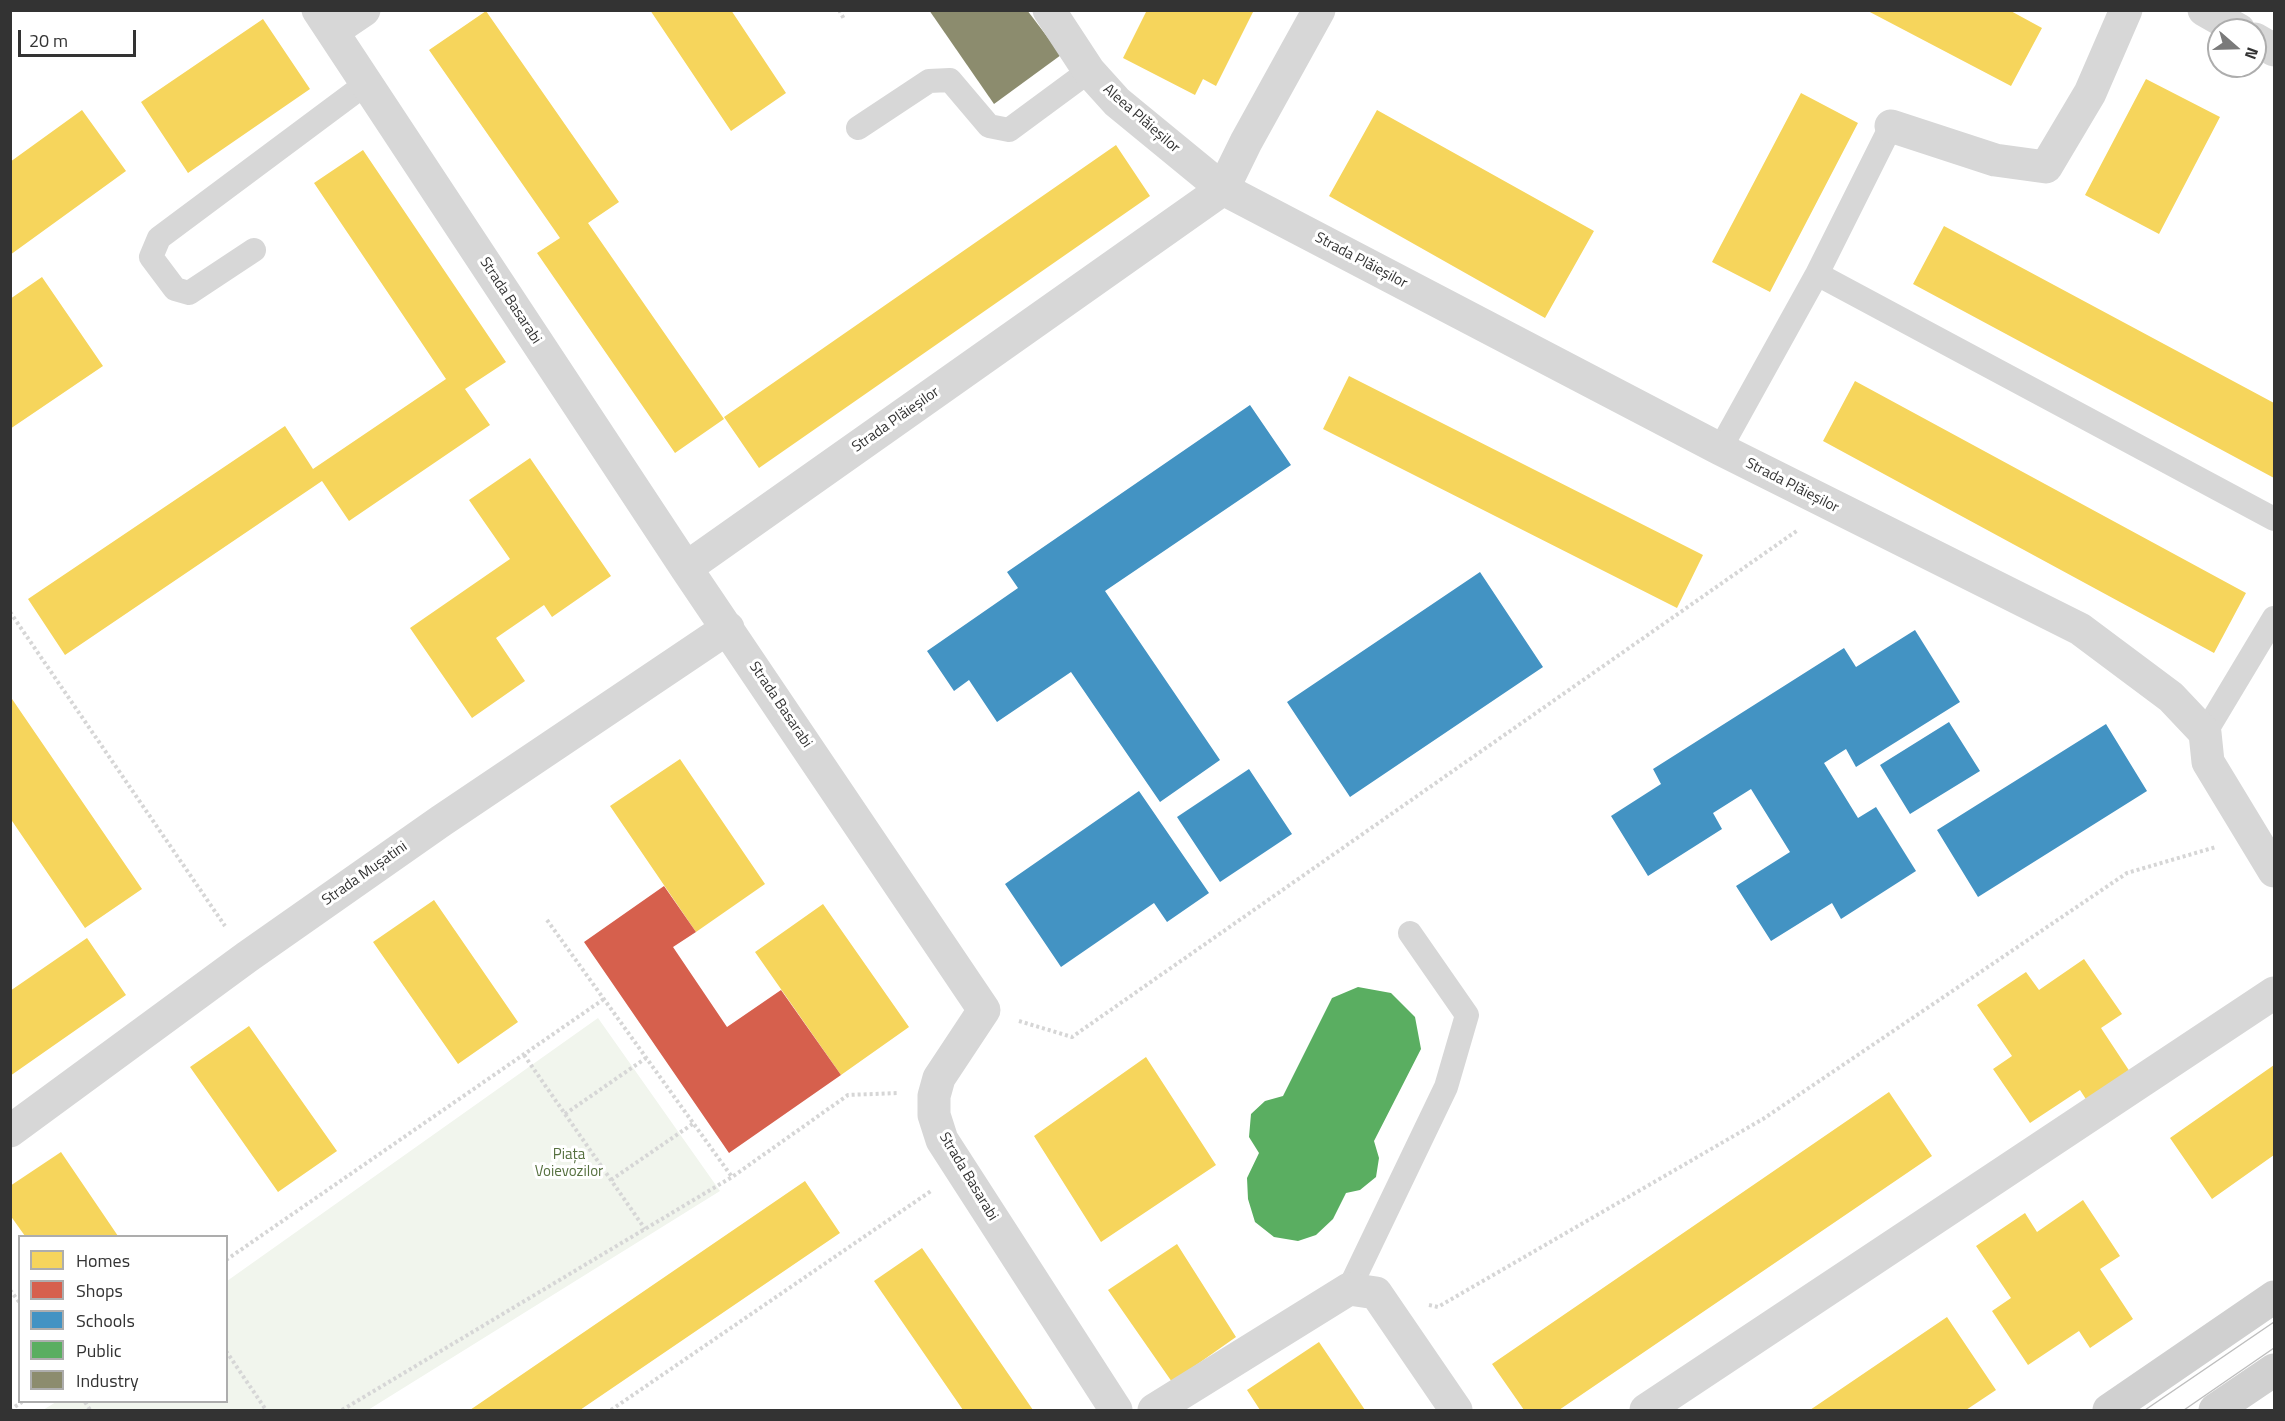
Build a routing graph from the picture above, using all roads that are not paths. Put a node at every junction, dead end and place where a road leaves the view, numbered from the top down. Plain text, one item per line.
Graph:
1 (364, 10) edge
2 (1049, 10) edge
3 (1319, 10) edge
4 (2126, 10) edge
5 (2204, 10) edge
6 (2218, 18) edge
7 (325, 21) edge
8 (1089, 71) junction
9 (367, 83) junction
10 (1891, 126) joint
11 (858, 128) dead end
12 (1223, 189) junction
13 (254, 250) dead end
14 (1817, 274) junction
15 (1720, 449) junction
16 (2274, 519) edge
17 (686, 567) junction
18 (2274, 618) edge
19 (728, 628) junction
20 (2205, 733) junction
21 (2274, 871) edge
22 (1410, 933) dead end
23 (2274, 993) edge
24 (10, 1131) edge
25 (1362, 1291) junction
26 (2274, 1297) edge
27 (2274, 1370) edge
28 (1116, 1410) edge
29 (1154, 1410) edge
30 (1456, 1410) edge
31 (1646, 1410) edge
32 (2109, 1410) edge
33 (2215, 1410) edge

1 - 7 street
2 - 8 street, Aleea Plăieșilor
3 - 12 street, Strada Plăieșilor
4 - 10 street
5 - 6 street
7 - 9 street, Strada Basarabi
8 - 11 lane
8 - 12 street, Aleea Plăieșilor
9 - 13 lane
9 - 17 street, Strada Basarabi
10 - 14 lane
12 - 15 street, Strada Plăieșilor
12 - 17 street, Strada Plăieșilor
14 - 15 lane
14 - 16 lane
15 - 20 street, Strada Plăieșilor
17 - 19 street, Strada Basarabi
18 - 20 lane
19 - 24 street, Strada Mușatini
19 - 28 street, Strada Basarabi
20 - 21 street
22 - 25 lane
23 - 31 street
25 - 29 street
25 - 30 street
26 - 32 main road
27 - 33 main road

